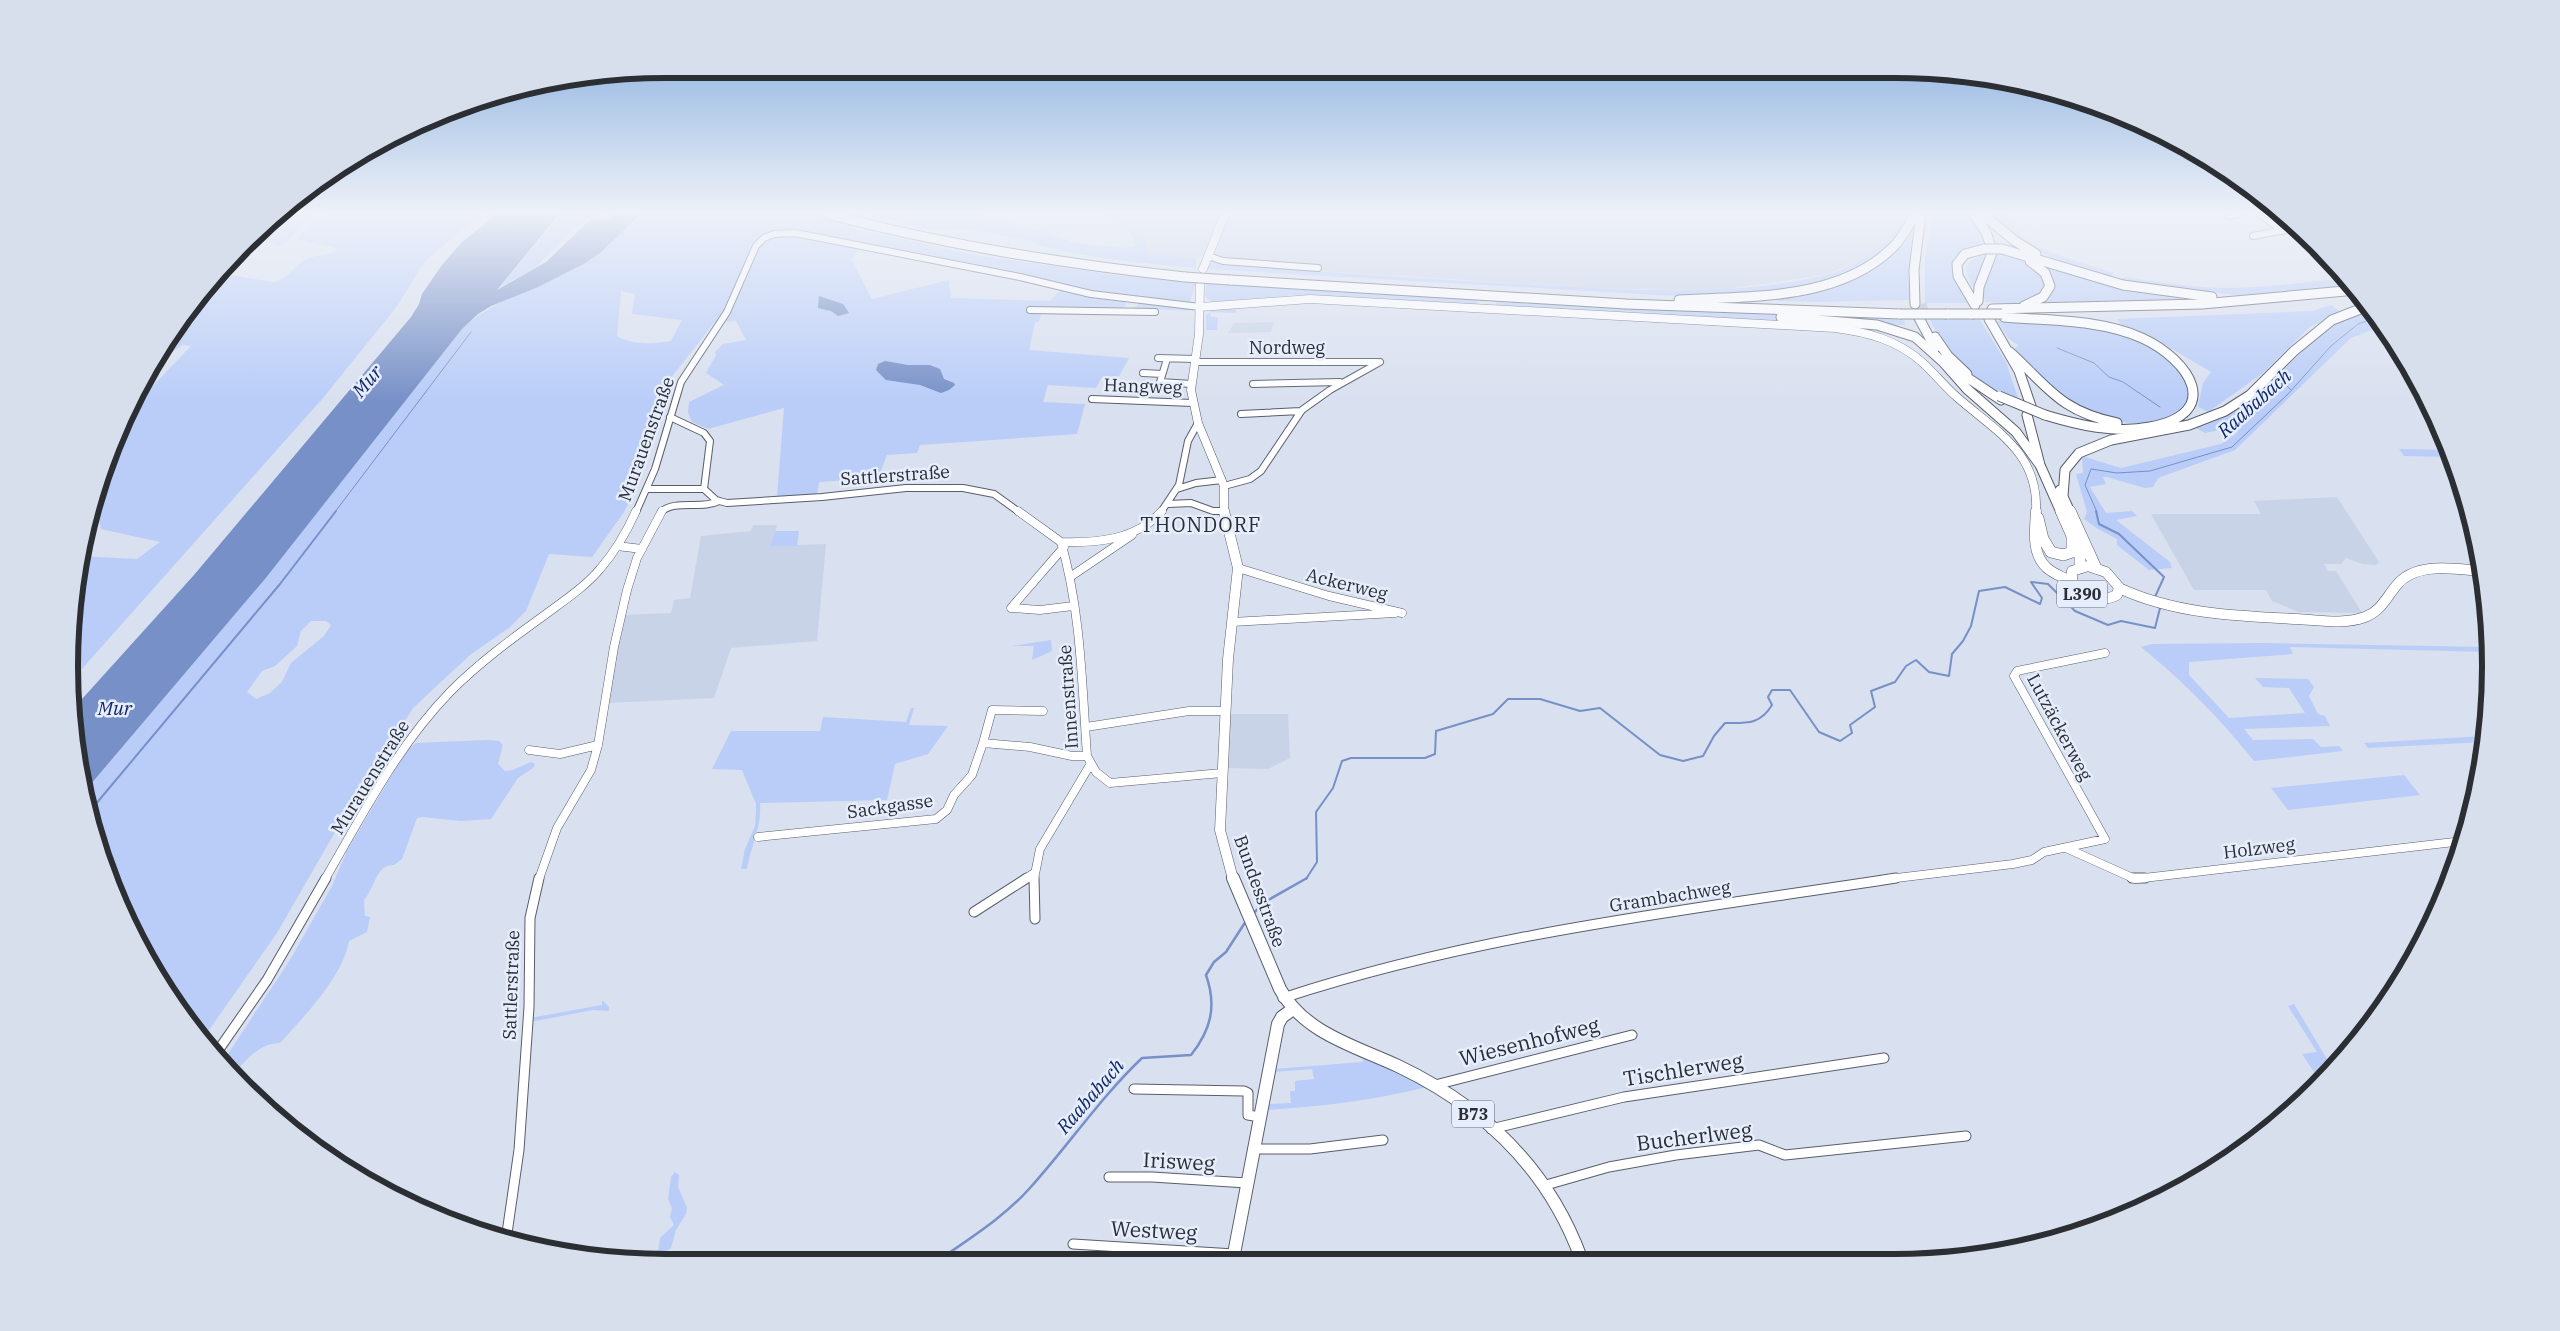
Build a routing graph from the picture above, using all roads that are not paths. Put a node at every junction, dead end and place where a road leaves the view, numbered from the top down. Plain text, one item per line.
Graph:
1 (743, 276) edge
2 (1016, 276) edge
3 (1210, 276) edge
4 (1846, 276) edge
5 (1913, 276) edge
6 (1920, 276) edge
7 (1964, 276) edge
8 (1982, 276) edge
9 (2047, 276) edge
10 (2090, 276) edge
11 (1231, 278) junction
12 (1200, 282) dead end
13 (2347, 291) edge
14 (2352, 297) edge
15 (2266, 298) junction
16 (1133, 300) junction
17 (1666, 301) junction
18 (1200, 307) junction
19 (1975, 307) junction
20 (1727, 309) junction
21 (2361, 309) edge
22 (1030, 310) dead end
23 (1126, 311) junction
24 (1899, 311) junction
25 (1155, 312) dead end
26 (2004, 314) junction
27 (1987, 315) junction
28 (2010, 352) junction
29 (1158, 358) dead end
30 (1167, 358) junction
31 (1942, 358) junction
32 (1195, 361) junction
33 (1143, 373) dead end
34 (1162, 374) junction
35 (1342, 382) junction
36 (1192, 384) junction
37 (1253, 384) dead end
38 (2000, 398) junction
39 (1092, 399) dead end
40 (1193, 403) junction
41 (1301, 411) junction
42 (2034, 413) junction
43 (1241, 414) dead end
44 (670, 417) junction
45 (1198, 423) junction
46 (2159, 428) junction
47 (2040, 465) junction
48 (1223, 483) junction
49 (647, 489) junction
50 (704, 489) junction
51 (1177, 489) junction
52 (2063, 496) junction
53 (719, 502) junction
54 (1168, 504) junction
55 (1224, 511) junction
56 (2038, 518) junction
57 (1141, 529) junction
58 (2072, 537) junction
59 (1063, 544) junction
60 (617, 546) junction
61 (642, 549) junction
62 (1238, 568) junction
63 (2096, 568) junction
64 (2474, 572) edge
65 (2074, 573) junction
66 (1070, 577) junction
67 (2118, 592) junction
68 (1073, 606) junction
69 (1232, 622) junction
70 (2105, 653) dead end
71 (1043, 711) dead end
72 (1225, 711) junction
73 (1086, 727) junction
74 (983, 743) junction
75 (598, 744) junction
76 (529, 750) dead end
77 (1089, 760) junction
78 (1222, 773) junction
79 (1085, 776) junction
80 (1100, 776) junction
81 (758, 837) dead end
82 (2455, 842) edge
83 (2066, 848) junction
84 (1034, 873) junction
85 (974, 912) dead end
86 (1036, 919) dead end
87 (1284, 998) junction
88 (1293, 1009) junction
89 (1632, 1035) dead end
90 (219, 1049) edge
91 (1884, 1058) dead end
92 (1435, 1085) junction
93 (1134, 1089) dead end
94 (1260, 1118) junction
95 (1491, 1129) junction
96 (1966, 1136) dead end
97 (1382, 1140) dead end
98 (1253, 1149) junction
99 (1109, 1178) dead end
100 (1247, 1183) junction
101 (1546, 1185) junction
102 (507, 1231) edge
103 (1073, 1244) dead end
104 (1206, 1254) edge
105 (1233, 1254) edge
106 (1579, 1254) edge

1 - 44 street, Murauenstraße
2 - 16 street, Murauenstraße
3 - 11 highway, bridge
4 - 17 highway
5 - 6 highway
7 - 19 highway
8 - 19 highway
9 - 26 highway
10 - 15 highway
11 - 17 highway
11 - 20 highway
12 - 18 main road, B73
13 - 15 highway
14 - 26 highway
15 - 26 highway
16 - 18 street, Murauenstraße
16 - 23 street
17 - 24 highway
18 - 32 main road, Bundesstraße / B73
18 - 56 main road, L390
19 - 24 highway, bridge
19 - 27 highway, bridge
20 - 24 highway
20 - 31 highway
21 - 46 highway
22 - 23 street
23 - 25 street
26 - 27 highway, bridge
26 - 46 highway
27 - 28 highway
27 - 42 highway
28 - 42 highway
28 - 46 highway
29 - 30 street, Nordweg
30 - 32 street, Nordweg
30 - 34 street
31 - 38 highway
31 - 38 highway
31 - 47 highway
32 - 35 street, Nordweg
32 - 36 main road, Bundesstraße / B73
33 - 34 street
34 - 36 street
35 - 37 street
35 - 41 street
36 - 40 main road, Bundesstraße / B73
38 - 42 highway, bridge
39 - 40 street, Hangweg
40 - 45 main road, Bundesstraße / B73
41 - 43 street
41 - 48 street
42 - 46 highway
42 - 47 highway
42 - 52 highway
44 - 49 street, Murauenstraße
44 - 50 street
45 - 48 main road, Bundesstraße / B73
45 - 51 street
46 - 52 highway
47 - 58 highway
48 - 51 street
48 - 55 main road, Bundesstraße / B73
49 - 50 street
49 - 60 street, Murauenstraße
50 - 53 street
51 - 54 street
52 - 63 highway
53 - 59 street, Sattlerstraße
53 - 61 street, Sattlerstraße
54 - 55 street
54 - 57 street
55 - 62 main road, Bundesstraße / B73
56 - 58 highway
56 - 65 main road, L390
57 - 59 street
57 - 66 street
58 - 65 highway
59 - 66 street, Innenstraße
59 - 68 street
60 - 61 street
60 - 90 street, Murauenstraße
61 - 75 street, Sattlerstraße
62 - 69 main road, Bundesstraße / B73
62 - 69 street, Ackerweg
63 - 65 main road, L390
63 - 67 main road, L390
64 - 67 main road, L390
65 - 67 main road, L390
66 - 68 street, Innenstraße
68 - 73 street, Innenstraße
69 - 72 main road, Bundesstraße / B73
70 - 83 street, Lutzäckerweg
71 - 74 street, Sackgasse
72 - 73 street
72 - 78 main road, Bundesstraße / B73
73 - 77 street, Innenstraße
74 - 77 street
74 - 81 street, Sackgasse
75 - 76 street
75 - 102 street, Sattlerstraße
77 - 79 street
77 - 80 street, Innenstraße
78 - 80 street
78 - 87 main road, Bundesstraße / B73
79 - 80 street
79 - 84 street
82 - 83 street, Holzweg
83 - 87 street, Grambachweg
84 - 85 street
84 - 86 street
87 - 88 main road, Bundesstraße / B73
88 - 92 main road, Bundesstraße / B73
88 - 94 main road
89 - 92 street, Wiesenhofweg
91 - 95 street, Tischlerweg
92 - 95 main road, Bundesstraße / B73
93 - 94 street
94 - 98 main road
95 - 101 main road, Bundesstraße / B73
96 - 101 street, Bucherlweg
97 - 98 street
98 - 100 main road
99 - 100 street, Irisweg
100 - 105 main road
101 - 106 main road, Bundesstraße / B73
103 - 104 street, Westweg

